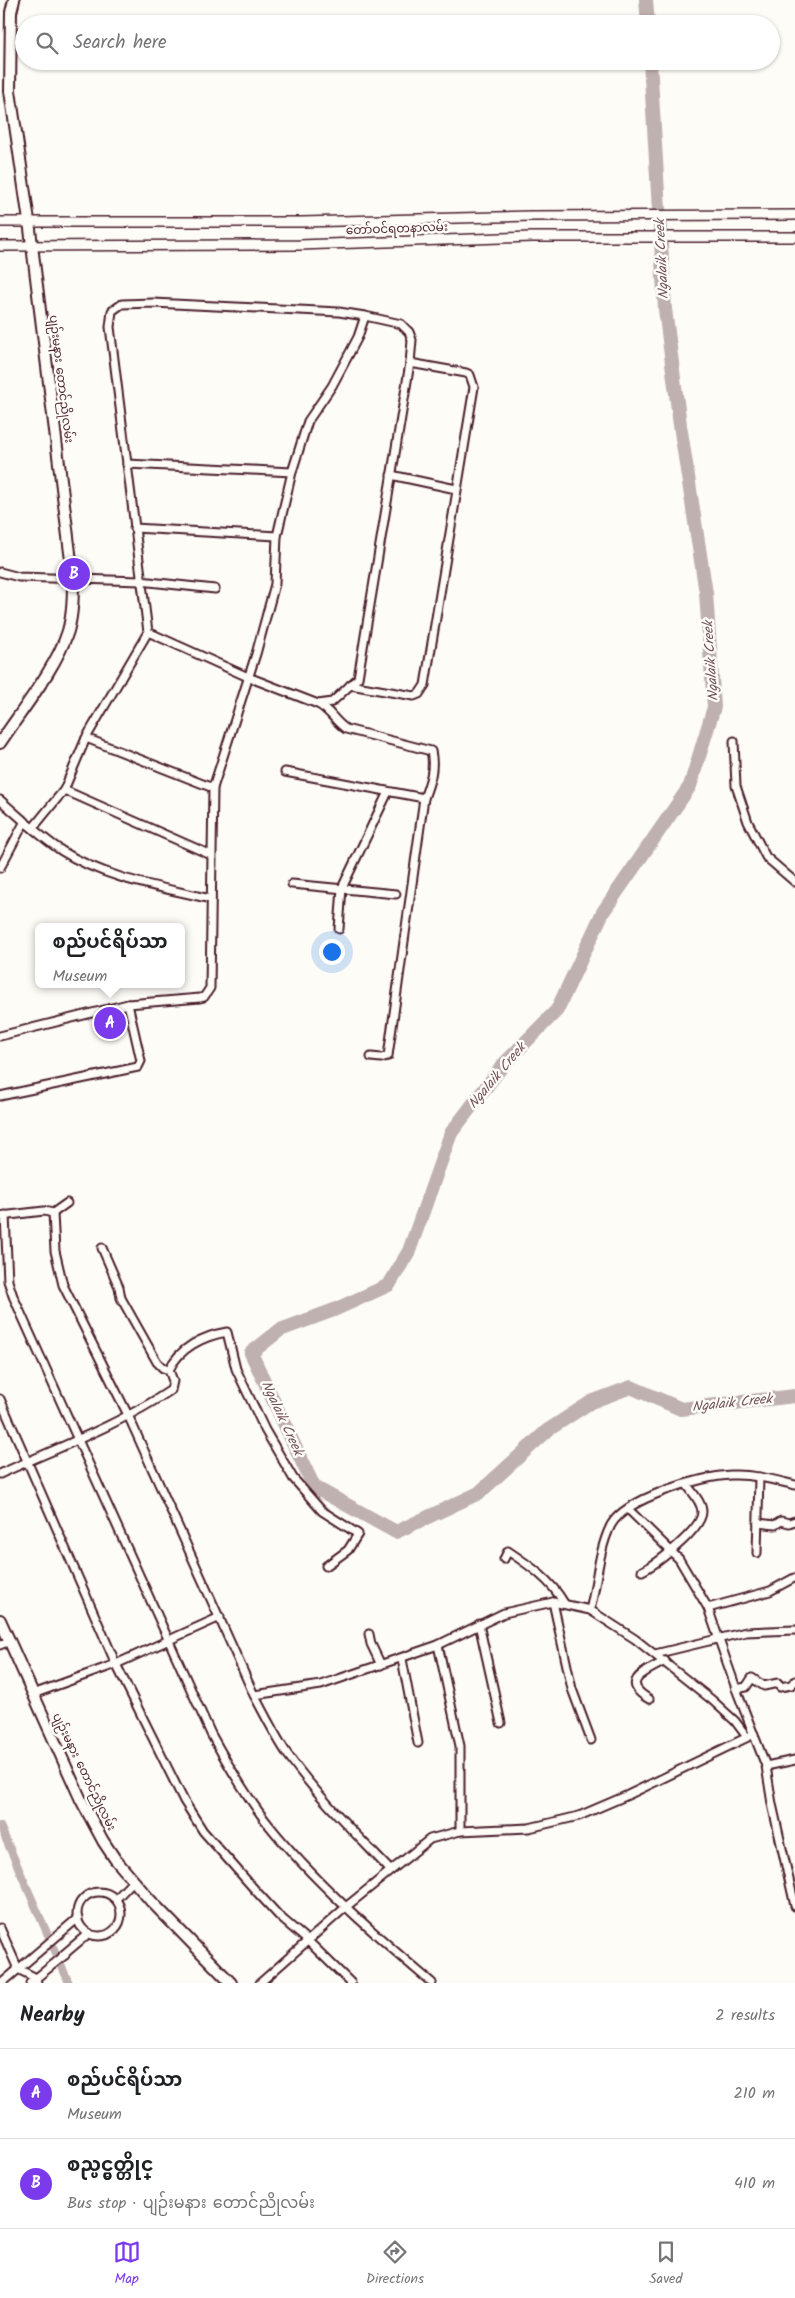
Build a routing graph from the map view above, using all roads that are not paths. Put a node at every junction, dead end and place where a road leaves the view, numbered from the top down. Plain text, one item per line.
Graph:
1 (14, 0) edge
2 (795, 215) edge
3 (29, 221) junction
4 (0, 222) edge
5 (795, 237) edge
6 (0, 246) edge
7 (32, 246) junction
8 (365, 316) junction
9 (410, 363) junction
10 (127, 464) junction
11 (292, 472) junction
12 (391, 475) junction
13 (456, 489) junction
14 (134, 528) junction
15 (277, 536) junction
16 (0, 572) edge
17 (73, 577) junction
18 (140, 581) junction
19 (215, 589) dead end
20 (148, 632) junction
21 (248, 677) junction
22 (350, 685) junction
23 (318, 704) junction
24 (86, 738) junction
25 (734, 741) dead end
26 (0, 743) edge
27 (285, 772) dead end
28 (213, 788) junction
29 (64, 790) junction
30 (388, 792) junction
31 (424, 798) junction
32 (0, 800) edge
33 (25, 820) junction
34 (33, 828) junction
35 (211, 855) junction
36 (0, 868) edge
37 (795, 882) edge
38 (292, 884) dead end
39 (342, 889) junction
40 (396, 894) dead end
41 (211, 899) junction
42 (339, 929) dead end
43 (128, 1004) junction
44 (0, 1036) edge
45 (371, 1057) dead end
46 (0, 1096) edge
47 (67, 1203) dead end
48 (53, 1213) junction
49 (2, 1216) edge
50 (102, 1248) dead end
51 (169, 1370) junction
52 (0, 1399) edge
53 (128, 1415) junction
54 (77, 1439) junction
55 (28, 1461) junction
56 (0, 1474) edge
57 (759, 1477) junction
58 (687, 1485) junction
59 (795, 1485) edge
60 (628, 1509) junction
61 (795, 1521) edge
62 (758, 1523) junction
63 (671, 1550) junction
64 (757, 1553) dead end
65 (504, 1559) dead end
66 (326, 1566) dead end
67 (642, 1571) dead end
68 (794, 1578) dead end
69 (553, 1602) junction
70 (564, 1603) junction
71 (708, 1608) junction
72 (590, 1610) junction
73 (220, 1617) junction
74 (0, 1620) edge
75 (479, 1624) junction
76 (795, 1630) edge
77 (369, 1634) dead end
78 (718, 1638) junction
79 (169, 1641) junction
80 (5, 1643) edge
81 (438, 1645) junction
82 (655, 1654) junction
83 (402, 1659) junction
84 (665, 1662) junction
85 (116, 1664) junction
86 (381, 1665) junction
87 (795, 1681) edge
88 (736, 1689) junction
89 (33, 1694) junction
90 (254, 1695) junction
91 (649, 1698) dead end
92 (500, 1723) dead end
93 (751, 1735) junction
94 (591, 1740) dead end
95 (418, 1743) dead end
96 (795, 1760) edge
97 (766, 1766) junction
98 (460, 1831) junction
99 (390, 1870) junction
100 (133, 1881) junction
101 (116, 1899) junction
102 (346, 1906) junction
103 (795, 1906) edge
104 (78, 1918) junction
105 (0, 1928) edge
106 (88, 1933) junction
107 (307, 1940) junction
108 (18, 1970) junction
109 (36, 1980) edge
110 (2, 1983) edge
111 (30, 1983) edge
112 (231, 1983) edge
113 (260, 1983) edge
114 (351, 1983) edge
115 (432, 1983) edge

1 - 3 main road, ပျဉ်းမနား တောင်ညိုလမ်း
2 - 3 main road, တော်ဝင်ရတနာလမ်း
3 - 4 main road, တော်ဝင်ရတနာလမ်း
3 - 7 main road, ပျဉ်းမနား တောင်ညိုလမ်း
5 - 7 main road, တော်ဝင်ရတနာလမ်း
6 - 7 main road, တော်ဝင်ရတနာလမ်း
7 - 17 main road, ပျဉ်းမနား တောင်ညိုလမ်း
8 - 9 street
8 - 10 street
8 - 11 street
9 - 12 street
9 - 13 street
10 - 11 street
10 - 14 street
11 - 15 street
12 - 13 street
12 - 22 street
13 - 22 street
14 - 15 street
14 - 18 street
15 - 21 street
16 - 17 street
17 - 18 street
17 - 26 main road, ပျဉ်းမနား တောင်ညိုလမ်း
18 - 19 street
18 - 20 street
20 - 21 street
20 - 24 street
21 - 23 street
21 - 28 street
22 - 23 street
23 - 31 street
24 - 28 street
24 - 29 street
25 - 37 street
27 - 30 street
28 - 35 street
29 - 34 street
29 - 35 street
30 - 31 street
30 - 39 street
31 - 45 street
32 - 33 street
33 - 34 street
33 - 36 street
34 - 41 street
35 - 41 street
38 - 39 street
39 - 40 street
39 - 42 street
41 - 43 street
43 - 44 street
43 - 46 street
47 - 48 street
48 - 49 street
48 - 53 street
49 - 54 street
50 - 51 street
51 - 53 street
51 - 66 street
52 - 55 street
53 - 54 street
53 - 73 street
54 - 55 street
54 - 79 street
55 - 56 street
55 - 85 street
57 - 58 street
57 - 59 street
57 - 62 street
58 - 60 street
58 - 63 street
60 - 63 street
60 - 72 street
61 - 62 street
62 - 64 street
63 - 67 street
63 - 71 street
65 - 70 street
68 - 71 street
69 - 70 street
69 - 75 street
69 - 94 street
70 - 72 street
71 - 78 street
72 - 82 street
73 - 79 street
73 - 90 street
74 - 80 main road, ပျဉ်းမနား တောင်ညိုလမ်း
75 - 81 street
75 - 92 street
76 - 78 street
77 - 86 street
78 - 82 street
78 - 88 street
79 - 85 street
79 - 102 street
80 - 89 main road, ပျဉ်းမနား တောင်ညိုလမ်း
81 - 83 street
81 - 98 street
82 - 84 street
83 - 86 street
83 - 95 street
84 - 91 street
84 - 93 street
85 - 89 street
85 - 107 street
86 - 90 street
87 - 88 street
88 - 93 street
89 - 100 main road, ပျဉ်းမနား တောင်ညိုလမ်း
90 - 99 street
93 - 97 street
93 - 98 street
96 - 97 street
97 - 103 street
98 - 99 street
99 - 102 street
100 - 101 street
100 - 112 main road, ပျဉ်းမနား တောင်ညိုလမ်း
101 - 104 street
101 - 106 street
102 - 107 street
102 - 115 street
104 - 106 street
104 - 108 street
105 - 108 street
106 - 109 street
107 - 113 street
107 - 114 street
108 - 109 street
108 - 110 street
109 - 111 street

